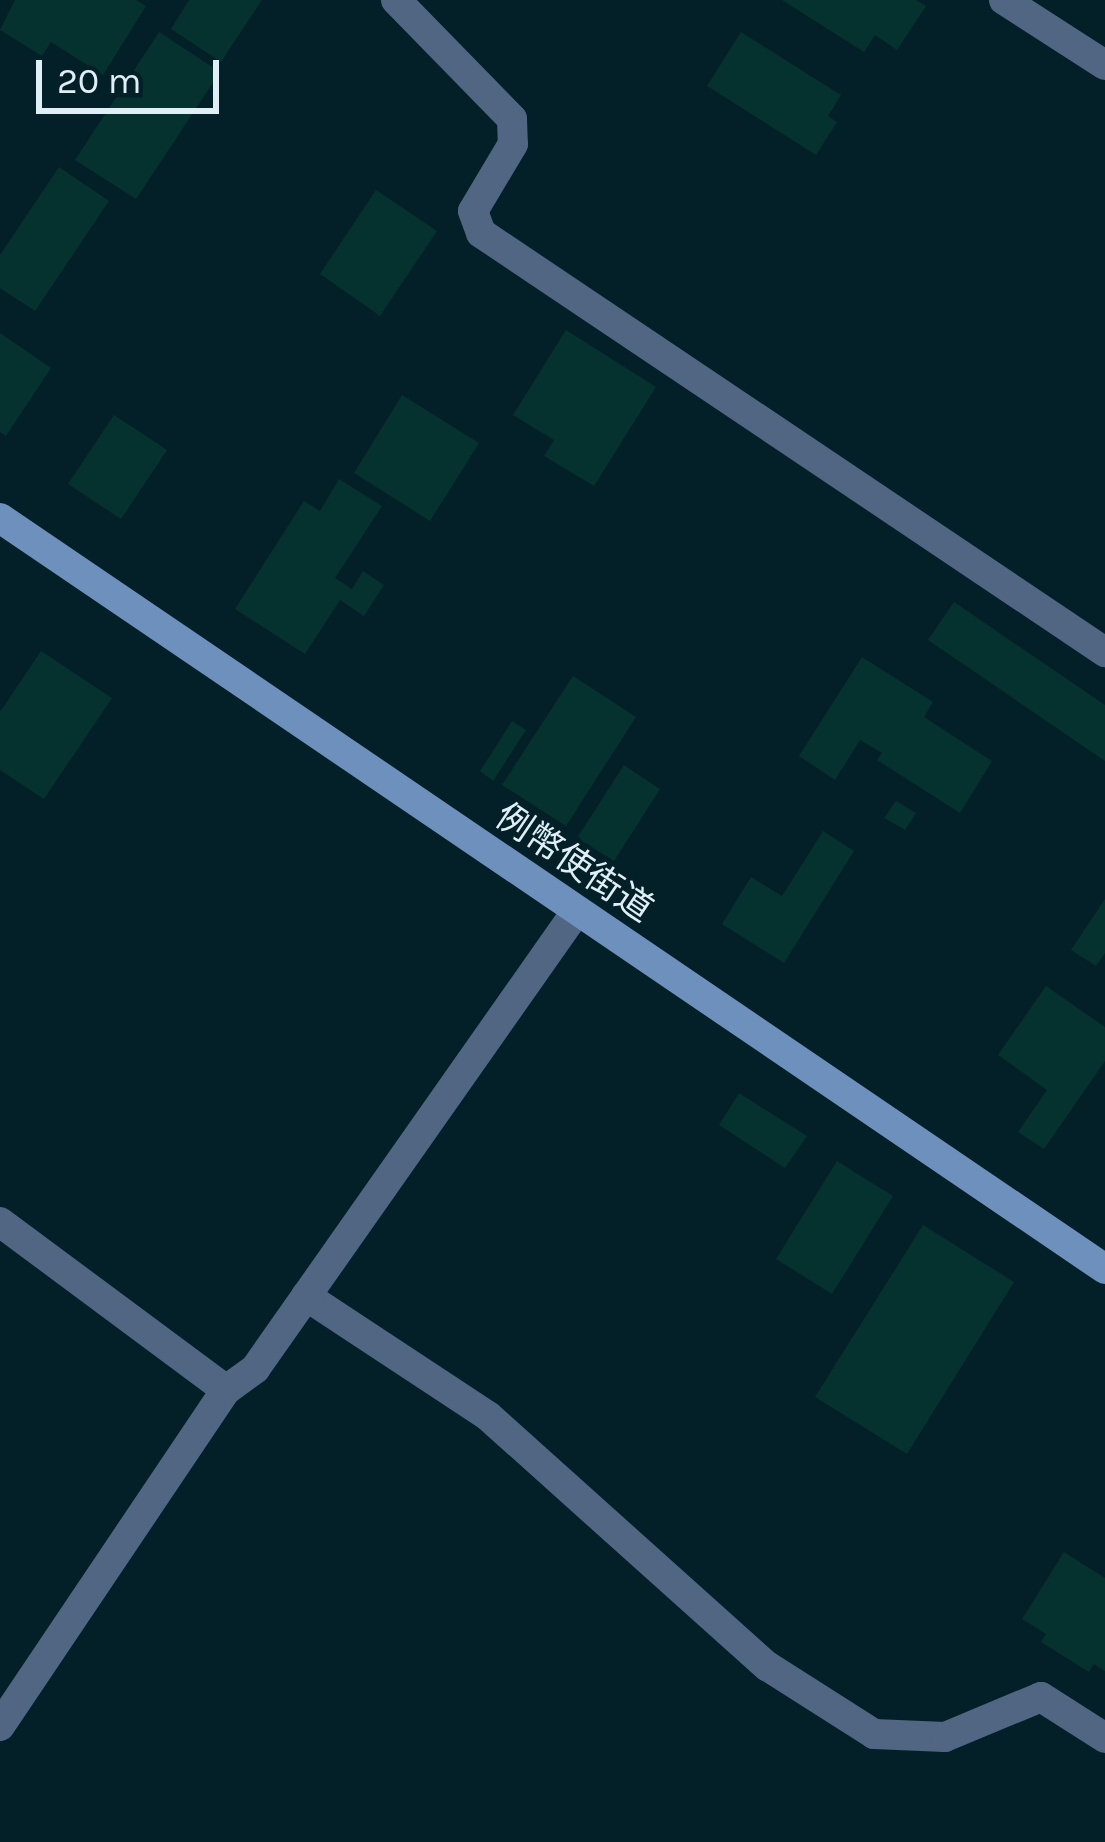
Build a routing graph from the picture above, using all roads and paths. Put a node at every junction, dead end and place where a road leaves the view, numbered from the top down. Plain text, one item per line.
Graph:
1 (396, 0) edge
2 (1004, 0) edge
3 (1105, 65) edge
4 (0, 518) edge
5 (1105, 652) edge
6 (576, 912) junction
7 (0, 1222) edge
8 (1105, 1270) edge
9 (306, 1296) junction
10 (226, 1390) junction
11 (0, 1726) edge
12 (1105, 1738) edge

1 - 5 street
2 - 3 street
4 - 6 main road, 例幣使街道
6 - 8 main road, 例幣使街道
6 - 9 street
7 - 10 street
9 - 10 street
9 - 12 street
10 - 11 street

